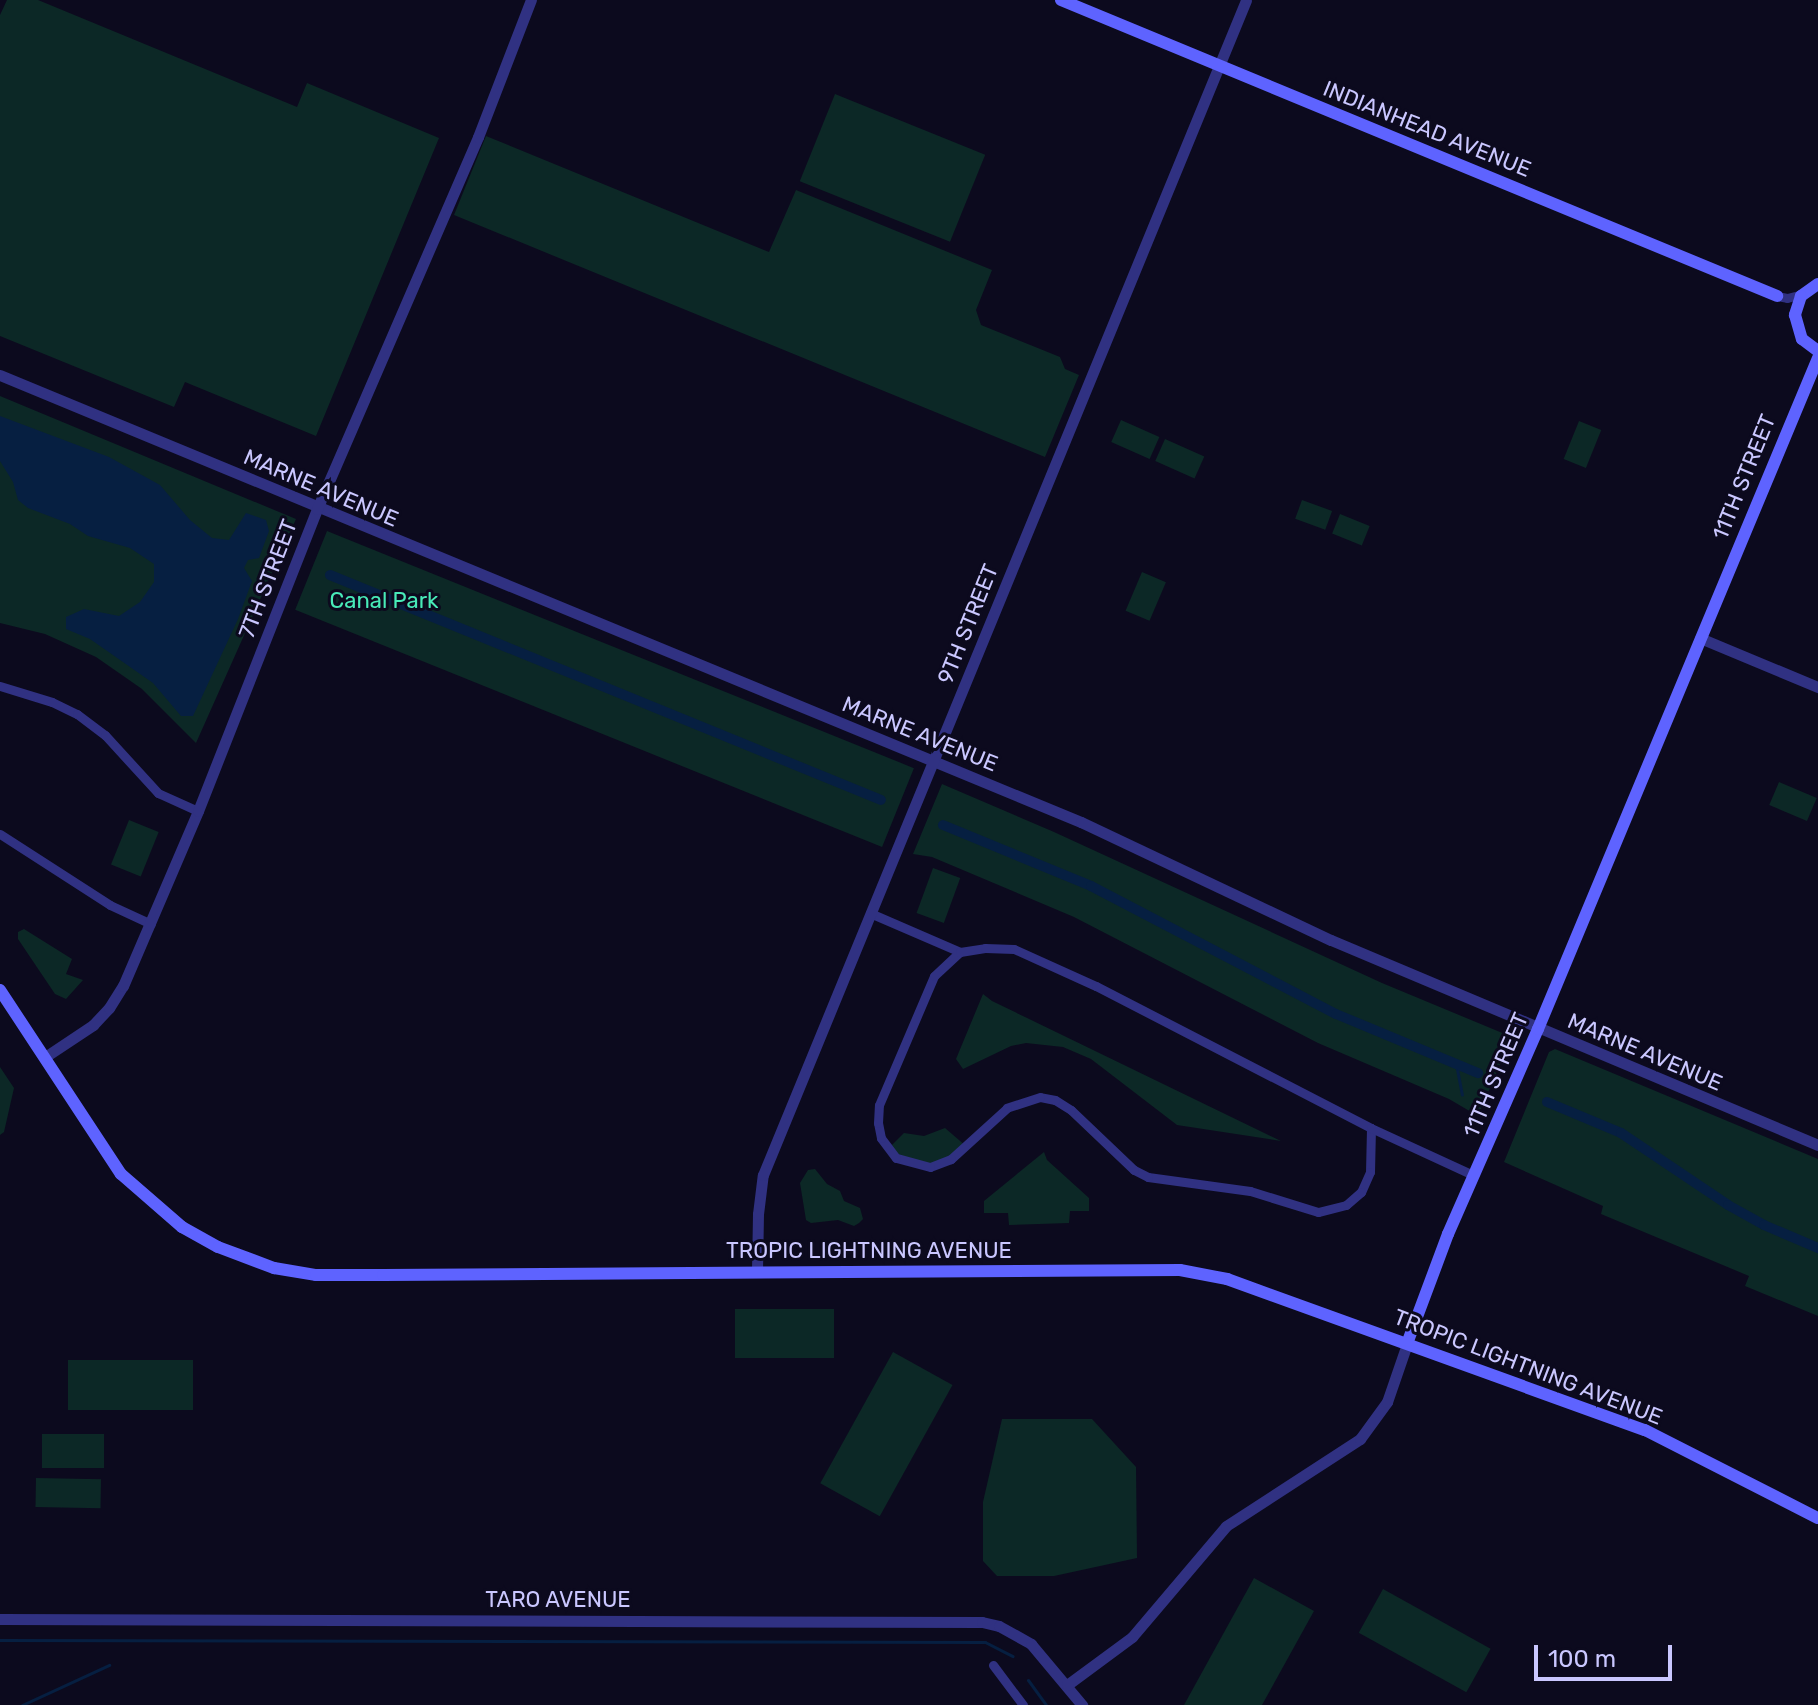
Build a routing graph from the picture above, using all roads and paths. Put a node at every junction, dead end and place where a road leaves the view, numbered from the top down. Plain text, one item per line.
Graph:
1 (531, 0) edge
2 (1061, 0) edge
3 (1246, 0) edge
4 (1219, 65) junction
5 (1818, 284) edge
6 (1803, 294) junction
7 (1777, 296) junction
8 (1795, 313) junction
9 (1813, 348) edge
10 (1815, 362) edge
11 (0, 375) edge
12 (317, 509) junction
13 (1700, 638) junction
14 (0, 686) edge
15 (1818, 687) edge
16 (933, 762) junction
17 (198, 811) junction
18 (0, 834) edge
19 (870, 913) junction
20 (151, 924) junction
21 (960, 952) junction
22 (0, 990) edge
23 (1538, 1029) junction
24 (45, 1057) junction
25 (1371, 1128) junction
26 (1818, 1145) edge
27 (1473, 1175) junction
28 (757, 1271) junction
29 (1408, 1341) junction
30 (1818, 1518) edge
31 (0, 1619) edge
32 (993, 1665) dead end
33 (1067, 1685) junction
34 (1023, 1705) edge
35 (1082, 1705) edge

1 - 12 street, 7TH STREET
2 - 4 main road, INDIANHEAD AVENUE
3 - 4 street, 9TH STREET
4 - 7 main road, INDIANHEAD AVENUE
4 - 16 street, 9TH STREET
5 - 6 main road
6 - 7 street
6 - 8 main road
7 - 8 street
8 - 9 main road
9 - 10 main road
10 - 13 main road, 11TH STREET
11 - 12 street, MARNE AVENUE
12 - 16 street, MARNE AVENUE
12 - 17 street, 7TH STREET
13 - 15 street
13 - 23 main road, 11TH STREET
14 - 17 street
16 - 19 street, 9TH STREET
16 - 23 street, MARNE AVENUE
17 - 20 street, 7TH STREET
18 - 20 street
19 - 21 street
19 - 28 street, 9TH STREET
20 - 24 street, 7TH STREET
21 - 25 street
21 - 25 street
22 - 24 main road, TROPIC LIGHTNING AVENUE
23 - 26 street, MARNE AVENUE
23 - 27 main road, 11TH STREET
24 - 28 main road, TROPIC LIGHTNING AVENUE
25 - 27 street
27 - 29 main road, 11TH STREET
28 - 29 main road, TROPIC LIGHTNING AVENUE
29 - 30 main road, TROPIC LIGHTNING AVENUE
29 - 33 street, 11TH STREET
31 - 33 street, TARO AVENUE
32 - 34 street
33 - 35 street, TARO AVENUE

